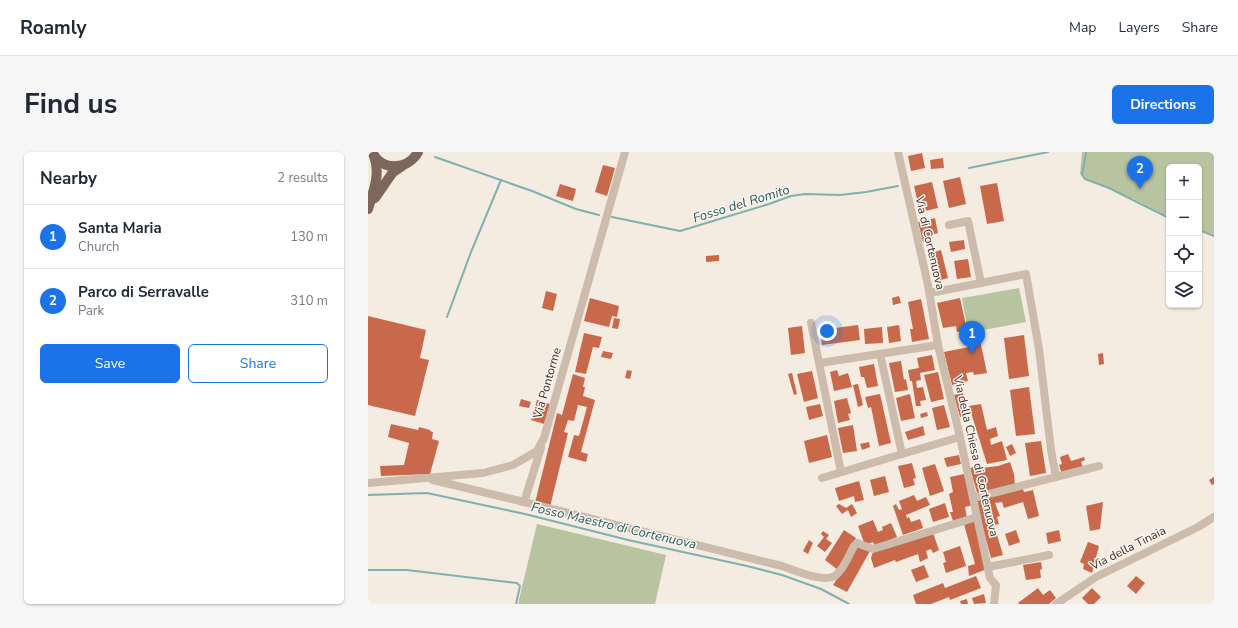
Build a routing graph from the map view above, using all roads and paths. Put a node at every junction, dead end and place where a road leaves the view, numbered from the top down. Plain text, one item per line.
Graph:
1 (418, 152) edge
2 (625, 152) edge
3 (898, 152) edge
4 (373, 153) edge
5 (402, 166) junction
6 (368, 209) edge
7 (949, 225) dead end
8 (981, 282) junction
9 (930, 293) junction
10 (810, 323) dead end
11 (938, 342) junction
12 (880, 354) junction
13 (820, 363) junction
14 (960, 437) junction
15 (544, 438) junction
16 (902, 454) junction
17 (1099, 466) dead end
18 (841, 472) junction
19 (1056, 477) junction
20 (427, 478) junction
21 (822, 478) dead end
22 (368, 484) edge
23 (973, 498) junction
24 (524, 502) junction
25 (977, 517) junction
26 (1214, 517) edge
27 (1049, 555) dead end
28 (988, 567) junction
29 (994, 604) edge
30 (1056, 604) edge

1 - 5 main road
2 - 15 street, Via Pontorme
3 - 9 street, Via di Cortenuova
4 - 5 main road
4 - 6 main road
5 - 6 main road
7 - 8 street
8 - 9 street
8 - 19 street
9 - 11 street, Via di Cortenuova
10 - 13 street
11 - 12 street
11 - 14 street, Via della Chiesa di Cortenuova
12 - 13 street
12 - 16 street
13 - 18 street
14 - 16 street
14 - 23 street, Via della Chiesa di Cortenuova
15 - 20 street, Via Pontorme
15 - 24 street
16 - 18 street
17 - 19 street
18 - 21 street
19 - 23 street
20 - 22 street, Via Pontorme
20 - 24 street
23 - 25 street, Via della Chiesa di Cortenuova
24 - 25 street
25 - 28 street, Via della Chiesa di Cortenuova
26 - 30 street, Via della Tinaia
27 - 28 street
28 - 29 street, Via della Chiesa di Cortenuova

